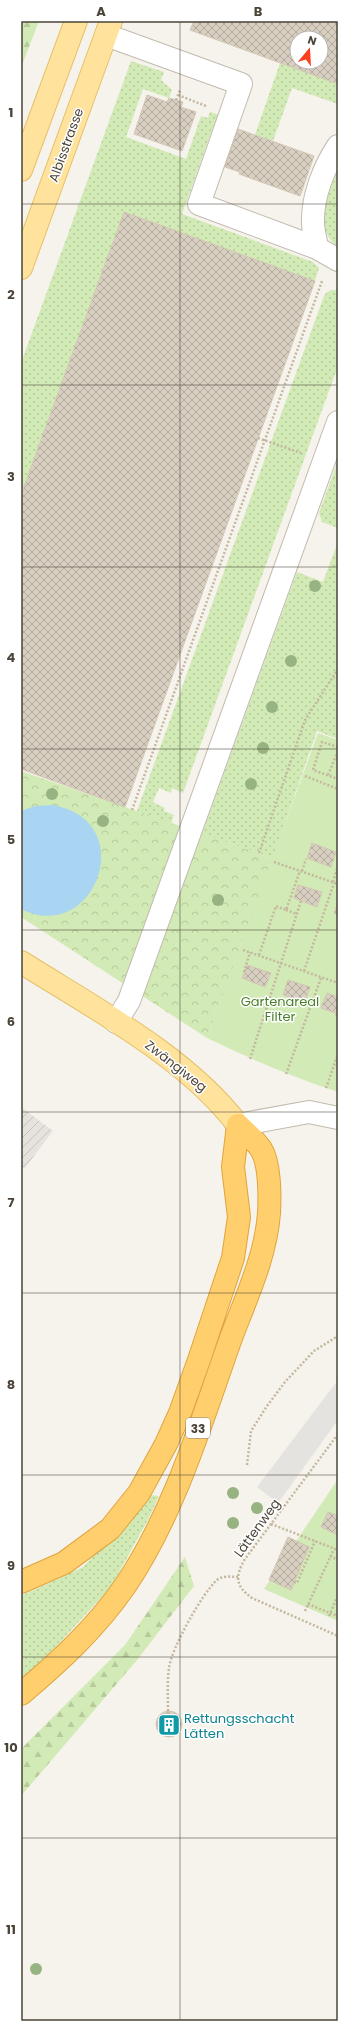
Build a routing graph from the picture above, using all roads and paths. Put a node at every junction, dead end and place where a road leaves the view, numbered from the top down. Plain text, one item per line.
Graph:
1 (76, 21) edge
2 (108, 28) edge
3 (338, 146) edge
4 (21, 170) edge
5 (329, 255) edge
6 (21, 268) edge
7 (338, 422) edge
8 (258, 438) dead end
9 (265, 440) junction
10 (324, 462) junction
11 (338, 669) edge
12 (338, 748) edge
13 (338, 751) edge
14 (336, 759) edge
15 (328, 775) junction
16 (305, 776) dead end
17 (338, 780) edge
18 (338, 789) edge
19 (132, 810) dead end
20 (259, 853) dead end
21 (306, 859) dead end
22 (274, 862) dead end
23 (338, 866) edge
24 (301, 871) junction
25 (334, 883) junction
26 (338, 884) edge
27 (302, 901) dead end
28 (286, 910) junction
29 (297, 914) junction
30 (243, 950) dead end
31 (250, 952) junction
32 (259, 956) junction
33 (21, 962) edge
34 (281, 963) junction
35 (304, 971) junction
36 (244, 972) dead end
37 (321, 978) junction
38 (338, 983) edge
39 (116, 1022) junction
40 (338, 1054) edge
41 (250, 1059) dead end
42 (286, 1074) dead end
43 (326, 1088) dead end
44 (338, 1118) edge
45 (238, 1125) junction
46 (338, 1336) edge
47 (338, 1434) edge
48 (247, 1465) dead end
49 (271, 1524) junction
50 (315, 1541) junction
51 (334, 1549) junction
52 (338, 1550) edge
53 (330, 1556) junction
54 (338, 1560) edge
55 (238, 1577) junction
56 (21, 1582) edge
57 (294, 1582) dead end
58 (338, 1595) edge
59 (308, 1604) junction
60 (305, 1611) dead end
61 (329, 1614) junction
62 (338, 1616) edge
63 (338, 1636) edge
64 (21, 1694) edge
65 (168, 1711) dead end

1 - 4 main road
2 - 5 street
2 - 6 main road, Albisstrasse
3 - 5 street
5 - 9 path
7 - 10 street
8 - 9 path
9 - 10 path
9 - 19 path
10 - 39 street
11 - 20 path
12 - 15 path
13 - 14 path
14 - 15 path
15 - 17 path
16 - 18 path
21 - 24 path
22 - 24 path
23 - 25 path
24 - 25 path
24 - 28 path
25 - 26 path
25 - 35 path
27 - 29 path
28 - 29 path
28 - 32 path
29 - 34 path
30 - 31 path
31 - 32 path
31 - 36 path
32 - 34 path
33 - 39 main road, Zwängiweg
34 - 35 path
34 - 41 path
35 - 37 path
37 - 38 path
37 - 42 path
39 - 45 main road, Zwängiweg
40 - 43 path
44 - 45 street
45 - 56 highway
45 - 64 highway, 33
46 - 48 path
47 - 49 path, Lättenweg
49 - 50 path
49 - 55 path, Lättenweg
50 - 51 path
50 - 57 path
51 - 52 path
51 - 53 path
53 - 54 path
53 - 59 path
55 - 63 path, Lättenweg
55 - 65 path
58 - 61 path
59 - 60 path
59 - 61 path
61 - 62 path

